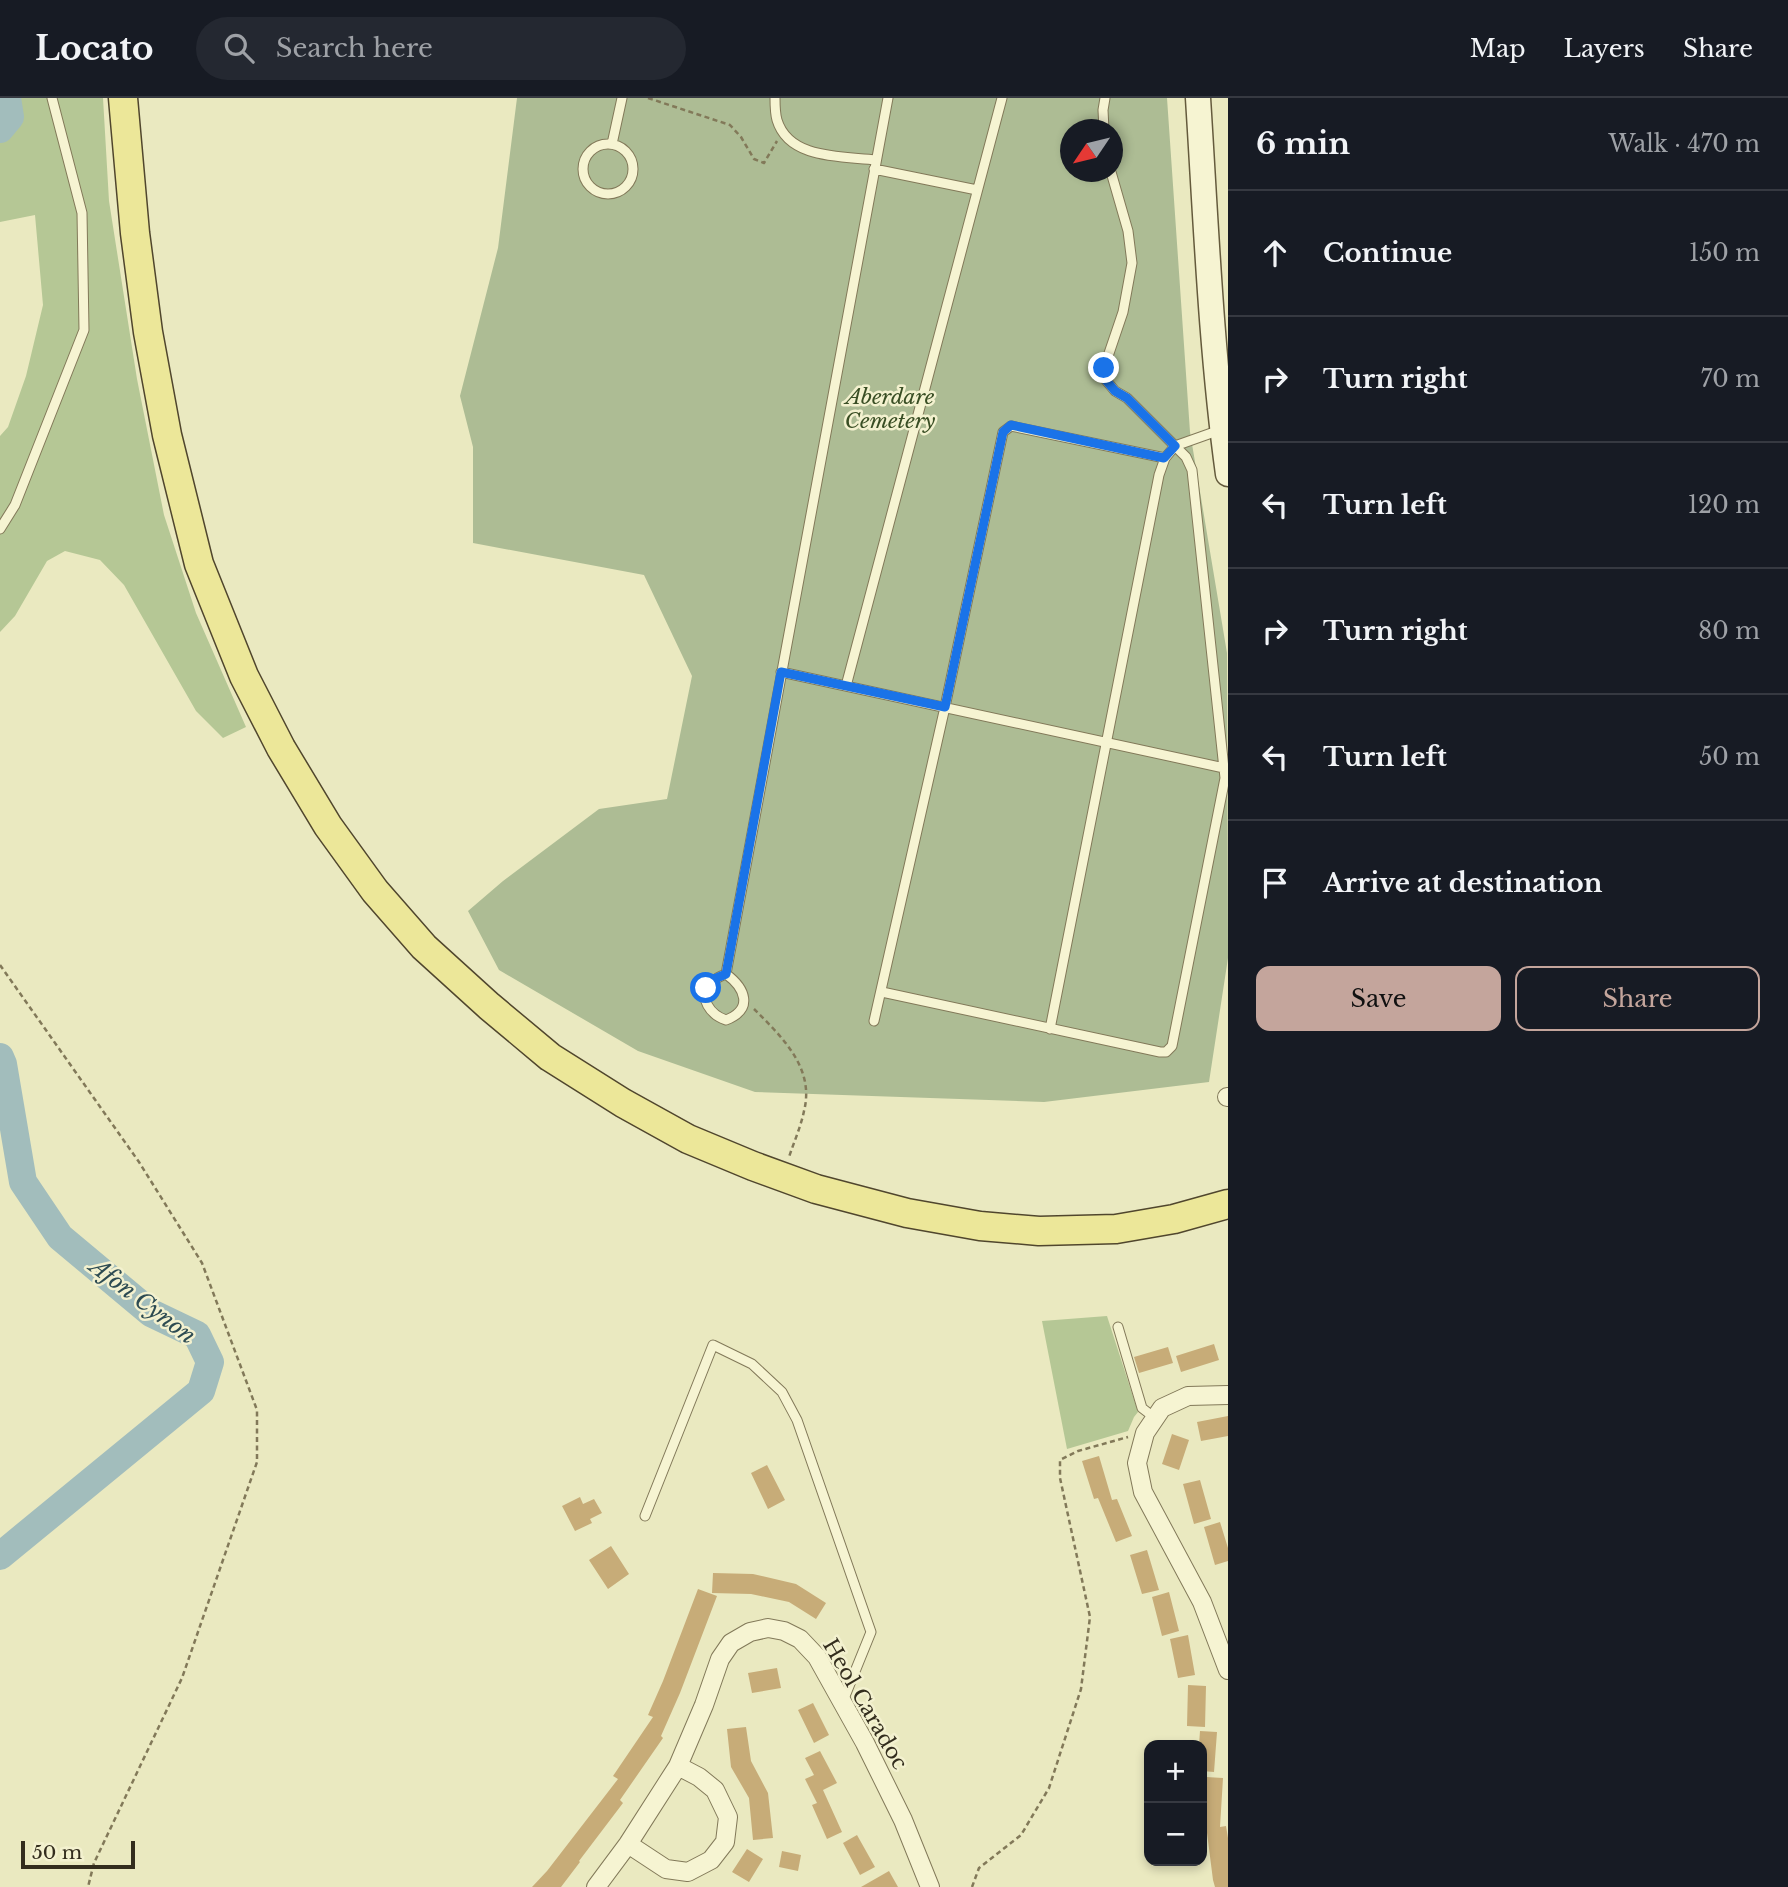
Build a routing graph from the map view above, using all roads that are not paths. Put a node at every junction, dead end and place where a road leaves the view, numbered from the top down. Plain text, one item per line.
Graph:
1 (52, 98) edge
2 (123, 98) edge
3 (622, 98) edge
4 (775, 98) edge
5 (888, 98) edge
6 (1002, 98) edge
7 (1104, 98) edge
8 (1198, 98) edge
9 (1103, 119) edge
10 (612, 144) junction
11 (875, 164) junction
12 (1114, 182) edge
13 (977, 190) junction
14 (1222, 429) junction
15 (1175, 446) junction
16 (1164, 458) junction
17 (1228, 474) edge
18 (0, 529) edge
19 (781, 672) junction
20 (846, 686) junction
21 (945, 707) junction
22 (1106, 742) junction
23 (1224, 768) junction
24 (726, 974) junction
25 (882, 992) junction
26 (874, 1021) dead end
27 (1050, 1028) junction
28 (1228, 1204) edge
29 (1118, 1327) dead end
30 (1228, 1395) edge
31 (1155, 1418) junction
32 (645, 1516) dead end
33 (1228, 1670) edge
34 (843, 1703) junction
35 (678, 1766) junction
36 (628, 1844) junction
37 (596, 1887) edge
38 (930, 1887) edge

1 - 18 lane
2 - 28 main road
3 - 10 lane
4 - 11 lane
5 - 11 lane
6 - 13 lane
7 - 9 lane
8 - 14 main road
10 - 10 lane
11 - 13 lane
11 - 19 lane
12 - 15 lane
13 - 20 lane
14 - 15 lane
14 - 17 main road
15 - 16 lane
15 - 23 lane
16 - 21 lane
16 - 22 lane
19 - 20 lane
19 - 24 lane
20 - 21 lane
21 - 22 lane
21 - 25 lane
22 - 23 lane
22 - 27 lane
23 - 27 lane
24 - 24 lane
25 - 26 lane
25 - 27 lane
29 - 31 lane
30 - 31 street
31 - 33 street
32 - 34 lane
34 - 35 street, Heol Caradoc
34 - 38 street, Heol Caradoc
35 - 36 street, Heol Caradoc
35 - 36 street
36 - 37 street, Heol Caradoc

